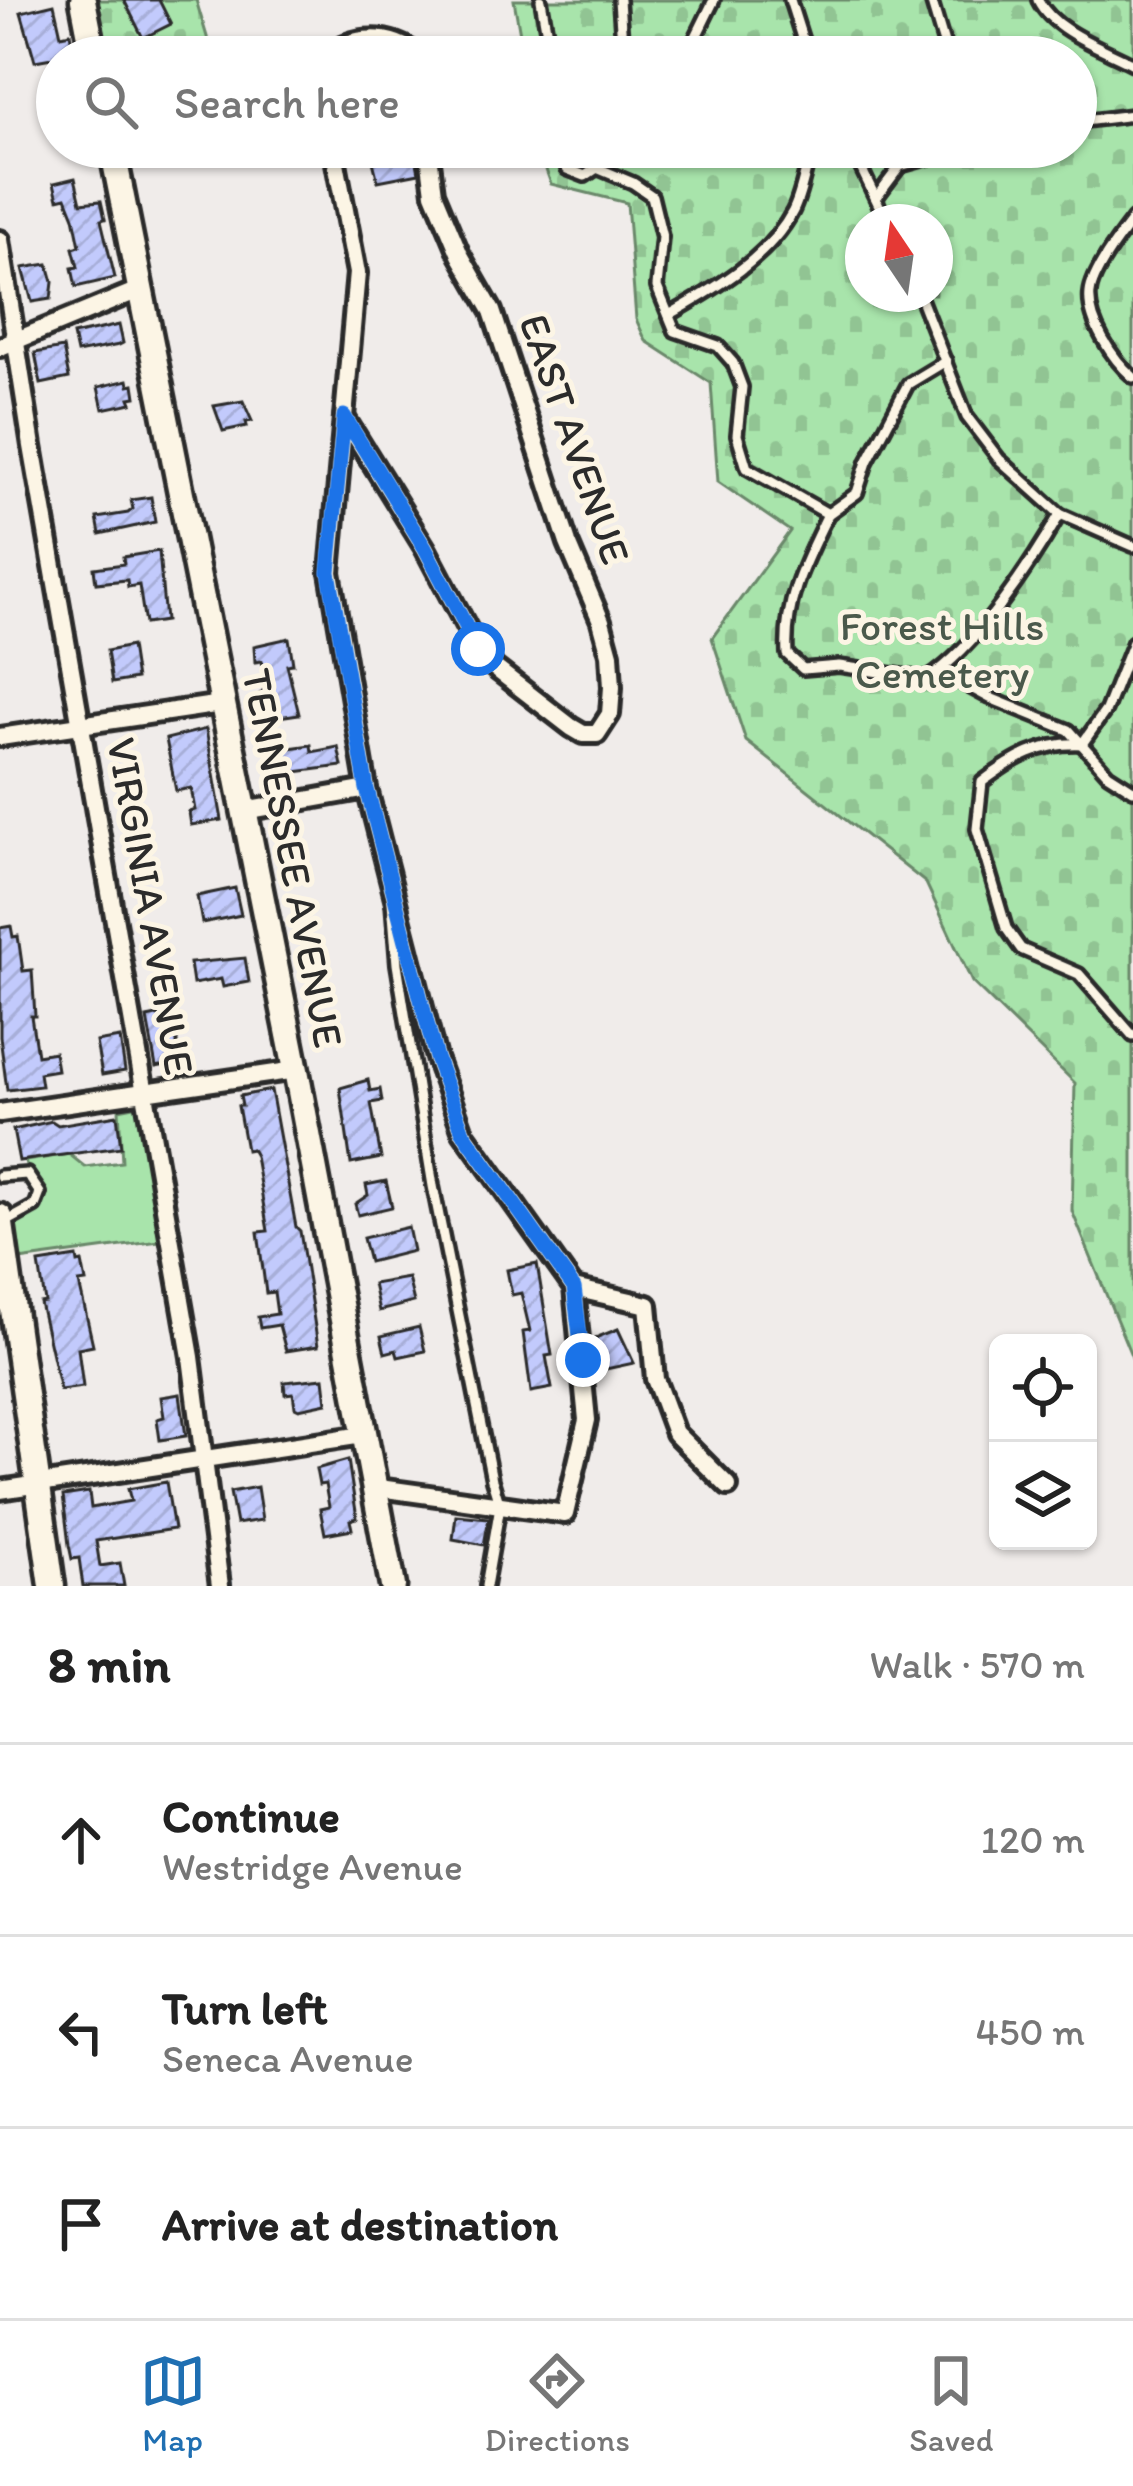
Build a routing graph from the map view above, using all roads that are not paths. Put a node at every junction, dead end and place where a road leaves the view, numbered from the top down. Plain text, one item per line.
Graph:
1 (83, 0) edge
2 (541, 0) edge
3 (619, 0) edge
4 (714, 0) edge
5 (790, 0) edge
6 (931, 0) edge
7 (1038, 0) edge
8 (90, 36) edge
9 (547, 36) edge
10 (622, 36) edge
11 (696, 36) edge
12 (801, 36) edge
13 (942, 36) edge
14 (1079, 36) edge
15 (1097, 45) edge
16 (1133, 64) edge
17 (1133, 115) edge
18 (1097, 119) edge
19 (116, 168) edge
20 (337, 168) edge
21 (431, 168) edge
22 (568, 168) edge
23 (597, 168) joint
24 (805, 168) edge
25 (862, 168) edge
26 (898, 168) edge
27 (876, 198) junction
28 (879, 204) edge
29 (1133, 219) edge
30 (0, 239) edge
31 (140, 289) junction
32 (926, 312) edge
33 (669, 315) junction
34 (9, 343) edge
35 (946, 361) junction
36 (1133, 376) edge
37 (344, 416) junction
38 (828, 514) junction
39 (1060, 514) junction
40 (1133, 546) edge
41 (1133, 642) edge
42 (940, 671) junction
43 (221, 704) junction
44 (82, 724) junction
45 (0, 737) edge
46 (1082, 744) junction
47 (367, 789) junction
48 (1133, 790) edge
49 (244, 812) junction
50 (393, 891) junction
51 (1133, 1036) edge
52 (296, 1070) junction
53 (147, 1093) junction
54 (0, 1113) edge
55 (0, 1176) edge
56 (1, 1221) edge
57 (574, 1288) junction
58 (363, 1435) junction
59 (204, 1458) junction
60 (37, 1485) junction
61 (372, 1486) junction
62 (728, 1486) dead end
63 (0, 1490) edge
64 (500, 1506) junction
65 (52, 1586) edge
66 (220, 1586) edge
67 (393, 1586) edge
68 (486, 1586) edge

1 - 8 street
2 - 9 lane
3 - 10 lane
4 - 11 lane
5 - 12 lane
6 - 13 lane
7 - 14 lane
15 - 16 lane
17 - 18 lane
19 - 31 street, TENNESSEE AVENUE
20 - 37 street
21 - 37 street, EAST AVENUE
22 - 23 lane
23 - 33 lane
24 - 33 lane
25 - 27 lane
26 - 27 lane
27 - 28 lane
29 - 36 lane
30 - 34 street, VIRGINIA AVENUE
31 - 34 street
31 - 43 street, TENNESSEE AVENUE
32 - 35 lane
33 - 38 lane
34 - 44 street, VIRGINIA AVENUE
35 - 38 lane
35 - 39 lane
37 - 47 street
38 - 42 lane
39 - 40 lane
39 - 42 lane
41 - 46 lane
42 - 46 lane
43 - 44 street
43 - 49 street, TENNESSEE AVENUE
44 - 45 street
44 - 53 street, VIRGINIA AVENUE
46 - 48 lane
46 - 51 lane
47 - 49 street
47 - 50 street
49 - 52 street, TENNESSEE AVENUE
50 - 57 street
50 - 64 lane
52 - 53 street
52 - 58 street, TENNESSEE AVENUE
53 - 54 street
53 - 59 street, VIRGINIA AVENUE
55 - 56 lane
56 - 60 street
57 - 62 street
57 - 64 street
58 - 59 street
58 - 61 street, TENNESSEE AVENUE
59 - 60 street
59 - 66 street, VIRGINIA AVENUE
60 - 63 street
60 - 65 street
61 - 64 street
61 - 67 street, TENNESSEE AVENUE
64 - 68 lane

